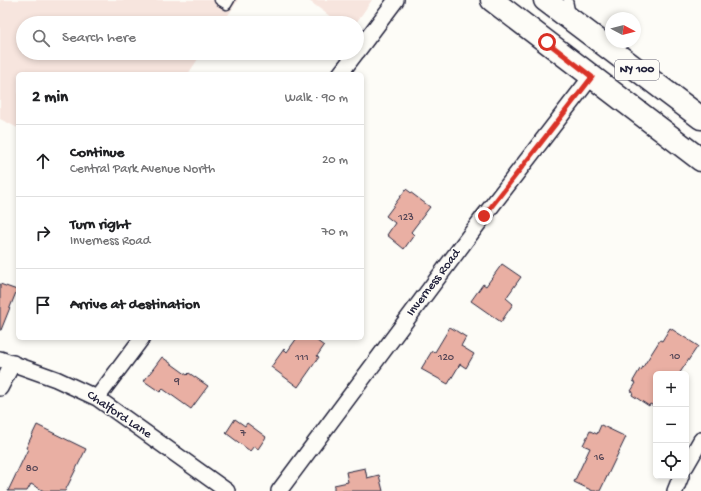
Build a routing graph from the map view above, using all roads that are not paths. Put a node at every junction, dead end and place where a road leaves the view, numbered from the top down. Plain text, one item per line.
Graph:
1 (219, 0) edge
2 (230, 0) edge
3 (396, 0) edge
4 (492, 0) edge
5 (545, 0) edge
6 (568, 0) edge
7 (573, 21) junction
8 (364, 42) edge
9 (350, 60) edge
10 (341, 72) edge
11 (592, 77) junction
12 (701, 118) edge
13 (701, 160) edge
14 (140, 340) edge
15 (6, 361) edge
16 (0, 388) edge
17 (97, 398) junction
18 (701, 440) edge
19 (689, 461) edge
20 (680, 479) edge
21 (227, 491) edge
22 (279, 491) edge
23 (675, 491) edge

1 - 2 lane
3 - 8 street
4 - 11 main road, NY 100
5 - 7 main road, NY 100
6 - 7 lane
7 - 12 main road, NY 100
9 - 10 street
11 - 13 main road, NY 100
11 - 22 street, Inverness Road
14 - 17 street
15 - 16 street
15 - 17 street, Chalford Lane
17 - 21 street, Chalford Lane
18 - 19 street
20 - 23 street

